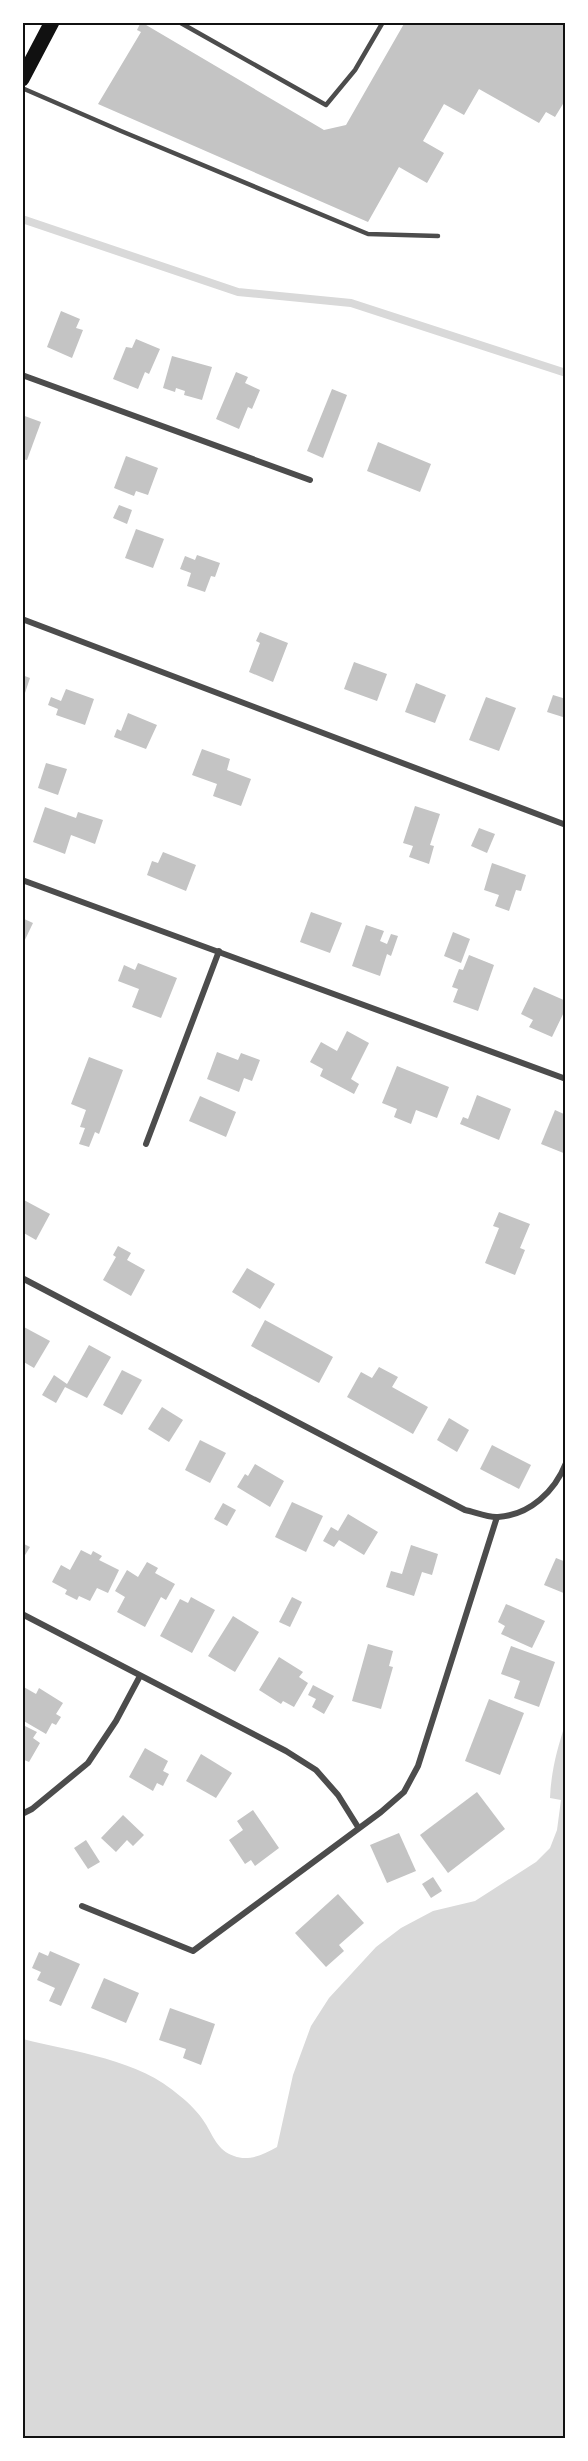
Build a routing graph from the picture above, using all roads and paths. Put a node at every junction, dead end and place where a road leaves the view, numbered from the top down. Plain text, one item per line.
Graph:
1 (179, 22) edge
2 (383, 22) edge
3 (49, 24) edge
4 (22, 79) edge
5 (22, 88) edge
6 (438, 236) dead end
7 (22, 375) edge
8 (310, 480) dead end
9 (22, 619) edge
10 (566, 825) edge
11 (22, 880) edge
12 (219, 951) junction
13 (566, 1079) edge
14 (146, 1144) dead end
15 (22, 1278) edge
16 (566, 1463) edge
17 (497, 1517) junction
18 (22, 1614) edge
19 (140, 1676) junction
20 (22, 1814) edge
21 (358, 1827) junction
22 (82, 1906) dead end

1 - 2 lane
3 - 4 main road
5 - 6 lane
7 - 8 street
9 - 10 street
11 - 12 street
12 - 13 street
12 - 14 street
15 - 17 street
16 - 17 street
17 - 21 street
18 - 19 street
19 - 20 street
19 - 21 street
21 - 22 street

